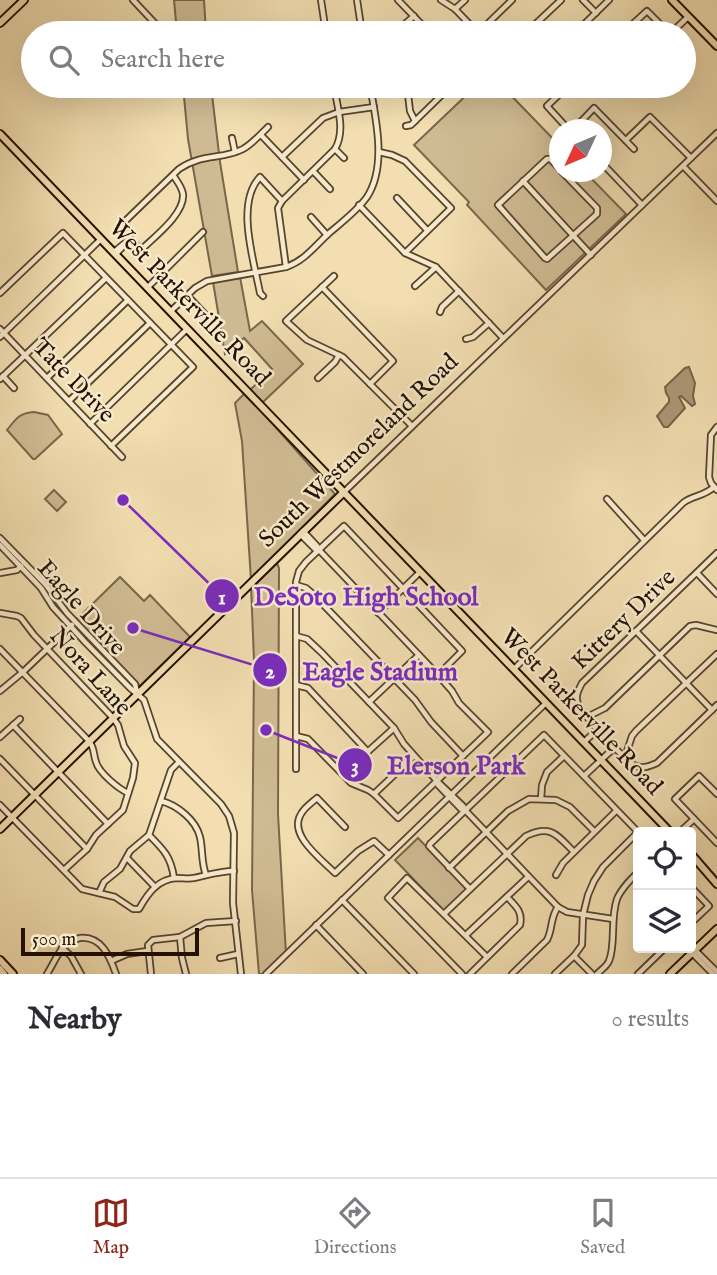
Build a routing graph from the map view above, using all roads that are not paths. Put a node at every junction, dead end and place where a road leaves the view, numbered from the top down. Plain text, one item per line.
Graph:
1 (24, 0) edge
2 (132, 0) edge
3 (321, 0) edge
4 (358, 0) edge
5 (398, 0) edge
6 (441, 0) edge
7 (465, 0) edge
8 (512, 0) edge
9 (561, 0) edge
10 (583, 0) edge
11 (609, 0) edge
12 (672, 0) edge
13 (455, 9) junction
14 (596, 13) junction
15 (414, 16) junction
16 (688, 17) junction
17 (152, 21) edge
18 (324, 21) edge
19 (361, 21) edge
20 (408, 21) edge
21 (419, 21) edge
22 (466, 21) edge
23 (490, 21) edge
24 (539, 21) edge
25 (588, 21) edge
26 (636, 21) edge
27 (657, 21) edge
28 (684, 21) edge
29 (692, 21) edge
30 (0, 23) edge
31 (696, 25) edge
32 (717, 46) edge
33 (336, 98) edge
34 (372, 98) edge
35 (408, 98) edge
36 (439, 98) edge
37 (555, 98) edge
38 (374, 107) junction
39 (339, 112) junction
40 (560, 119) edge
41 (582, 119) edge
42 (605, 119) edge
43 (415, 121) junction
44 (405, 126) dead end
45 (612, 126) edge
46 (268, 127) dead end
47 (717, 133) edge
48 (0, 134) edge
49 (261, 135) junction
50 (232, 138) dead end
51 (626, 140) junction
52 (335, 149) junction
53 (634, 149) dead end
54 (235, 152) junction
55 (379, 152) junction
56 (282, 157) junction
57 (344, 158) dead end
58 (691, 158) junction
59 (549, 159) edge
60 (683, 166) junction
61 (313, 171) junction
62 (612, 174) edge
63 (173, 175) junction
64 (304, 180) junction
65 (523, 181) junction
66 (572, 182) edge
67 (330, 189) dead end
68 (397, 198) dead end
69 (282, 201) junction
70 (717, 201) edge
71 (359, 205) junction
72 (642, 205) junction
73 (311, 217) dead end
74 (427, 230) junction
75 (203, 232) dead end
76 (327, 235) junction
77 (574, 235) junction
78 (101, 239) junction
79 (128, 240) junction
80 (115, 253) junction
81 (405, 253) junction
82 (592, 254) junction
83 (85, 255) junction
84 (286, 267) junction
85 (436, 267) junction
86 (256, 272) junction
87 (334, 276) dead end
88 (106, 278) junction
89 (415, 286) dead end
90 (148, 287) junction
91 (322, 287) junction
92 (459, 291) junction
93 (0, 293) edge
94 (187, 295) junction
95 (263, 296) dead end
96 (128, 300) junction
97 (171, 311) junction
98 (440, 312) dead end
99 (150, 323) junction
100 (489, 323) junction
101 (215, 325) dead end
102 (187, 329) junction
103 (1, 333) edge
104 (503, 338) junction
105 (466, 339) dead end
106 (171, 345) junction
107 (340, 355) junction
108 (25, 356) junction
109 (1, 378) edge
110 (47, 378) junction
111 (318, 378) dead end
112 (370, 384) junction
113 (14, 388) dead end
114 (69, 401) junction
115 (90, 424) junction
116 (412, 426) junction
117 (717, 427) edge
118 (111, 446) junction
119 (122, 457) dead end
120 (715, 488) edge
121 (344, 492) junction
122 (607, 499) dead end
123 (302, 533) junction
124 (0, 537) edge
125 (644, 540) junction
126 (0, 545) edge
127 (319, 550) junction
128 (717, 553) edge
129 (22, 565) junction
130 (420, 572) junction
131 (0, 573) edge
132 (697, 573) junction
133 (296, 585) junction
134 (403, 589) junction
135 (717, 594) edge
136 (378, 612) junction
137 (0, 613) edge
138 (73, 624) junction
139 (717, 630) edge
140 (636, 631) junction
141 (296, 636) junction
142 (0, 649) edge
143 (47, 649) junction
144 (419, 654) junction
145 (717, 654) edge
146 (659, 656) junction
147 (514, 669) junction
148 (23, 672) junction
149 (438, 675) junction
150 (394, 678) junction
151 (686, 684) junction
152 (296, 685) junction
153 (0, 691) edge
154 (138, 693) junction
155 (369, 702) junction
156 (546, 703) junction
157 (717, 705) edge
158 (712, 710) junction
159 (587, 717) junction
160 (113, 718) junction
161 (20, 719) dead end
162 (13, 725) junction
163 (394, 728) junction
164 (598, 729) junction
165 (296, 736) junction
166 (0, 737) edge
167 (89, 741) junction
168 (584, 743) junction
169 (615, 747) junction
170 (368, 752) junction
171 (414, 756) junction
172 (463, 756) junction
173 (565, 756) junction
174 (625, 757) junction
175 (0, 759) edge
176 (601, 761) junction
177 (179, 762) junction
178 (296, 769) dead end
179 (58, 772) junction
180 (343, 775) junction
181 (584, 776) junction
182 (437, 781) junction
183 (128, 793) junction
184 (374, 793) junction
185 (717, 794) edge
186 (35, 795) junction
187 (450, 795) junction
188 (541, 799) junction
189 (161, 801) junction
190 (0, 805) edge
191 (465, 810) junction
192 (616, 811) junction
193 (12, 817) junction
194 (694, 819) junction
195 (108, 824) junction
196 (345, 827) dead end
197 (633, 827) edge
198 (665, 827) edge
199 (685, 827) edge
200 (0, 829) edge
201 (594, 831) junction
202 (486, 832) junction
203 (149, 835) junction
204 (633, 837) edge
205 (717, 843) edge
206 (87, 849) junction
207 (574, 852) junction
208 (506, 854) junction
209 (388, 855) junction
210 (127, 858) junction
211 (696, 859) edge
212 (696, 860) edge
213 (449, 868) junction
214 (64, 870) junction
215 (234, 871) junction
216 (206, 875) junction
217 (556, 875) dead end
218 (528, 877) junction
219 (174, 878) junction
220 (633, 878) edge
221 (717, 879) edge
222 (717, 884) edge
223 (155, 887) junction
224 (470, 889) junction
225 (696, 892) edge
226 (99, 893) junction
227 (507, 897) junction
228 (342, 900) junction
229 (558, 907) junction
230 (445, 914) junction
231 (583, 915) junction
232 (696, 918) edge
233 (613, 919) junction
234 (236, 921) junction
235 (316, 925) junction
236 (717, 929) edge
237 (717, 934) edge
238 (466, 936) junction
239 (180, 937) junction
240 (62, 948) junction
241 (147, 951) junction
242 (696, 952) edge
243 (696, 952) edge
244 (660, 953) edge
245 (695, 953) junction
246 (238, 954) junction
247 (574, 956) junction
248 (487, 957) junction
249 (220, 958) dead end
250 (0, 960) edge
251 (111, 961) junction
252 (0, 969) edge
253 (715, 969) edge
254 (9, 973) edge
255 (47, 974) edge
256 (81, 974) edge
257 (116, 974) edge
258 (151, 974) edge
259 (187, 974) edge
260 (241, 974) edge
261 (266, 974) edge
262 (363, 974) edge
263 (414, 974) edge
264 (461, 974) edge
265 (470, 974) edge
266 (512, 974) edge
267 (555, 974) edge
268 (592, 974) edge
269 (597, 974) edge
270 (638, 974) edge
271 (670, 974) edge
272 (676, 974) edge

1 - 30 main road
2 - 17 street
3 - 18 street
4 - 19 street
5 - 15 street
6 - 13 street
7 - 13 street
8 - 23 street
9 - 24 street
10 - 14 street
11 - 14 street
12 - 16 main road
13 - 22 street
14 - 25 street
15 - 20 street
15 - 21 street
16 - 28 street
16 - 29 main road
26 - 27 street
31 - 32 main road
33 - 39 street
34 - 38 street
35 - 43 street
36 - 43 street
37 - 40 street
38 - 39 street
38 - 55 street
39 - 52 street
39 - 56 street
41 - 42 street
43 - 44 street
45 - 51 street
46 - 49 street
47 - 58 street, South Westmoreland Road
48 - 78 main road, West Parkerville Road
49 - 54 street
49 - 56 street
50 - 54 street
51 - 53 street
51 - 58 street
52 - 57 street
52 - 61 street
54 - 63 street
55 - 71 street
55 - 74 street
56 - 64 street
58 - 60 street, South Westmoreland Road
59 - 65 street
60 - 70 street
60 - 72 street, South Westmoreland Road
61 - 64 street
61 - 67 street
62 - 72 street
63 - 79 street
63 - 79 street
64 - 69 street
65 - 77 street
65 - 77 street
66 - 77 street
68 - 74 street
69 - 84 street
69 - 86 street
71 - 76 street
71 - 81 street
72 - 82 street, South Westmoreland Road
73 - 76 street
74 - 81 street
75 - 90 street
76 - 84 street
77 - 82 street
78 - 80 main road, West Parkerville Road
78 - 83 street
79 - 80 street
80 - 90 main road, West Parkerville Road
81 - 85 street
82 - 104 street, South Westmoreland Road
83 - 88 street
83 - 93 street
83 - 103 street
84 - 86 street
85 - 89 street
85 - 92 street
86 - 94 street
86 - 95 street
87 - 91 street
88 - 96 street
88 - 108 street
90 - 97 main road, West Parkerville Road
91 - 107 street
91 - 112 street
92 - 98 street
92 - 100 street
94 - 97 street
94 - 101 street
96 - 99 street
96 - 110 street
97 - 102 main road, West Parkerville Road
99 - 106 street
99 - 114 street
100 - 104 street
100 - 105 street
102 - 106 street
102 - 121 main road, West Parkerville Road
103 - 108 street, Tate Drive
104 - 116 street, South Westmoreland Road
106 - 115 street
106 - 118 street
107 - 111 street
107 - 112 street
108 - 109 street
108 - 110 street, Tate Drive
109 - 113 street
110 - 114 street, Tate Drive
112 - 116 street
114 - 115 street, Tate Drive
115 - 118 street, Tate Drive
116 - 121 street, South Westmoreland Road
117 - 120 street
118 - 119 street, Tate Drive
120 - 125 street
121 - 123 main road, South Westmoreland Road
121 - 130 main road, West Parkerville Road
122 - 125 street
123 - 127 street
123 - 154 main road, South Westmoreland Road
124 - 129 street, Eagle Drive
125 - 147 street
126 - 129 street, Eagle Drive
127 - 133 street
127 - 134 street
127 - 136 street
128 - 132 street, Kittery Drive
129 - 131 street
129 - 138 street, Eagle Drive
130 - 134 street
130 - 147 main road, West Parkerville Road
132 - 135 street
132 - 140 street, Kittery Drive
133 - 141 street
133 - 150 street
134 - 136 street
134 - 149 street
136 - 144 street
137 - 143 street, Nora Lane
138 - 143 street
138 - 154 street, Eagle Drive
139 - 146 street
140 - 146 street
140 - 159 street, Kittery Drive
141 - 152 street
141 - 155 street
142 - 148 street
143 - 148 street
143 - 160 street, Nora Lane
144 - 149 street
144 - 150 street
145 - 151 street
146 - 151 street
146 - 159 street
147 - 156 main road, West Parkerville Road
148 - 153 street
148 - 167 street
149 - 172 street
150 - 155 street
150 - 172 street
151 - 158 street
151 - 174 street
152 - 165 street
152 - 170 street
154 - 160 main road, South Westmoreland Road
154 - 177 street, Eagle Drive
155 - 163 street
156 - 168 main road, West Parkerville Road
156 - 187 street
157 - 158 street
158 - 174 street
159 - 164 street
160 - 167 main road, South Westmoreland Road
160 - 183 street, Nora Lane
161 - 162 street
162 - 166 street
162 - 179 street
163 - 170 street
163 - 171 street
164 - 168 street
164 - 169 street
165 - 178 street
165 - 180 street
167 - 179 main road, South Westmoreland Road
167 - 183 street
168 - 176 main road, West Parkerville Road
169 - 174 street
169 - 176 street
170 - 180 street
171 - 182 street
171 - 184 street
172 - 182 street
173 - 181 street
173 - 188 street
173 - 191 street
175 - 186 street
176 - 181 street
176 - 198 main road, West Parkerville Road
177 - 189 street
177 - 215 street, Eagle Drive
179 - 186 main road, South Westmoreland Road
179 - 195 street
180 - 184 street
181 - 192 street
182 - 184 street
182 - 187 street
183 - 195 street, Nora Lane
185 - 194 street
186 - 193 main road, South Westmoreland Road
186 - 206 street
187 - 191 street
187 - 209 street
188 - 201 street
188 - 202 street
189 - 203 street
189 - 216 street
190 - 193 street
191 - 202 street
191 - 213 street
192 - 197 street
192 - 201 street
193 - 200 main road, South Westmoreland Road
193 - 214 street
194 - 199 street
194 - 205 street
195 - 206 street, Nora Lane
196 - 209 street
201 - 207 street
202 - 208 street
202 - 213 street
203 - 210 street
203 - 219 street
204 - 231 street
206 - 214 street, Nora Lane
207 - 208 street
207 - 217 street
208 - 218 street
208 - 224 street
209 - 228 street
210 - 223 street
210 - 226 street
211 - 221 main road
212 - 222 main road
213 - 224 street
214 - 226 street
215 - 216 street
215 - 234 street, Eagle Drive
216 - 219 street
218 - 227 street
218 - 229 street
219 - 223 street
220 - 233 street
223 - 226 street
224 - 230 street
225 - 232 street
227 - 238 street
227 - 248 street
228 - 235 street
228 - 263 street
229 - 231 street
229 - 266 street
230 - 238 street
230 - 264 street
231 - 233 street
231 - 247 street
233 - 269 street
234 - 239 street
234 - 246 street, Eagle Drive
235 - 261 street
235 - 262 street
236 - 242 main road
237 - 243 main road
238 - 248 street
239 - 241 street
239 - 259 street
240 - 251 street
240 - 255 street
240 - 256 street
241 - 251 street
241 - 258 street
244 - 270 street
245 - 253 street
245 - 271 main road
245 - 272 main road
246 - 249 street
246 - 260 street, Eagle Drive
247 - 267 street
247 - 268 street
248 - 265 street
250 - 254 main road
251 - 257 street
252 - 254 main road

